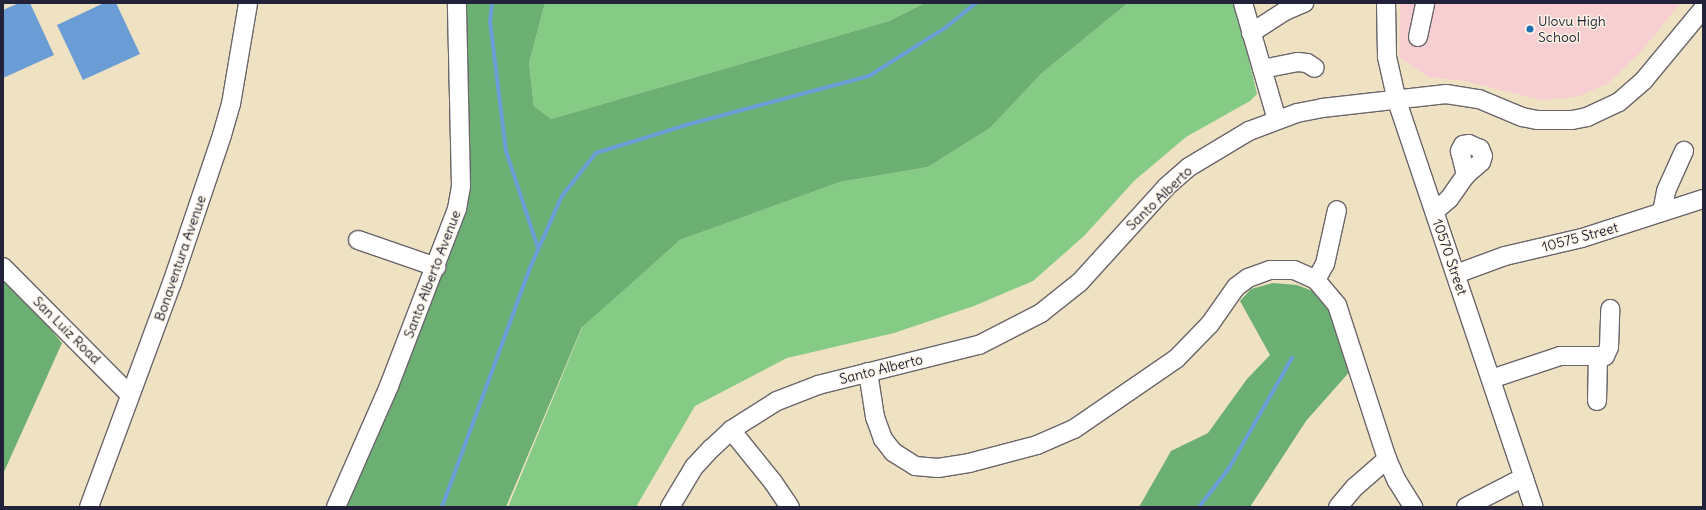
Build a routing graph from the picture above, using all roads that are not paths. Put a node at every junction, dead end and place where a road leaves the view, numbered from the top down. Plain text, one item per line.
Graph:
1 (248, 3) edge
2 (457, 3) edge
3 (1304, 3) edge
4 (1386, 3) edge
5 (1425, 3) edge
6 (1245, 6) edge
7 (1699, 20) edge
8 (1251, 33) junction
9 (1418, 37) dead end
10 (1315, 68) dead end
11 (1262, 69) junction
12 (1397, 101) junction
13 (1277, 120) junction
14 (1684, 151) dead end
15 (1466, 175) dead end
16 (1703, 199) edge
17 (1337, 210) dead end
18 (1434, 211) junction
19 (1662, 212) junction
20 (358, 240) dead end
21 (3, 267) edge
22 (436, 267) junction
23 (1456, 274) junction
24 (1316, 280) junction
25 (1610, 309) dead end
26 (1598, 357) junction
27 (868, 372) junction
28 (1491, 379) junction
29 (130, 395) junction
30 (1597, 401) dead end
31 (731, 430) junction
32 (1388, 459) junction
33 (1524, 477) junction
34 (89, 507) edge
35 (336, 507) edge
36 (670, 507) edge
37 (790, 507) edge
38 (1338, 507) edge
39 (1413, 507) edge
40 (1466, 507) edge
41 (1534, 507) edge

1 - 29 street, Bonaventura Avenue
2 - 22 street, Santo Alberto Avenue
3 - 8 street
4 - 12 street, 10570 Street
5 - 9 street
6 - 8 street
7 - 12 street, Santo Alberto
8 - 11 street
10 - 11 street
11 - 13 street
12 - 13 street, Santo Alberto
12 - 18 street, 10570 Street
13 - 27 street, Santo Alberto
14 - 19 street
15 - 18 street
16 - 19 street, 10575 Street
17 - 24 street
18 - 23 street, 10570 Street
19 - 23 street, 10575 Street
20 - 22 street
21 - 29 street, San Luiz Road
22 - 35 street, Santo Alberto Avenue
23 - 28 street, 10570 Street
24 - 27 street
24 - 32 street
25 - 26 street
26 - 28 street
26 - 30 street
27 - 31 street, Santo Alberto
28 - 33 street, 10570 Street
29 - 34 street, Bonaventura Avenue
31 - 36 street, Santo Alberto
31 - 37 street
32 - 38 street
32 - 39 street
33 - 40 street
33 - 41 street, 10570 Street

